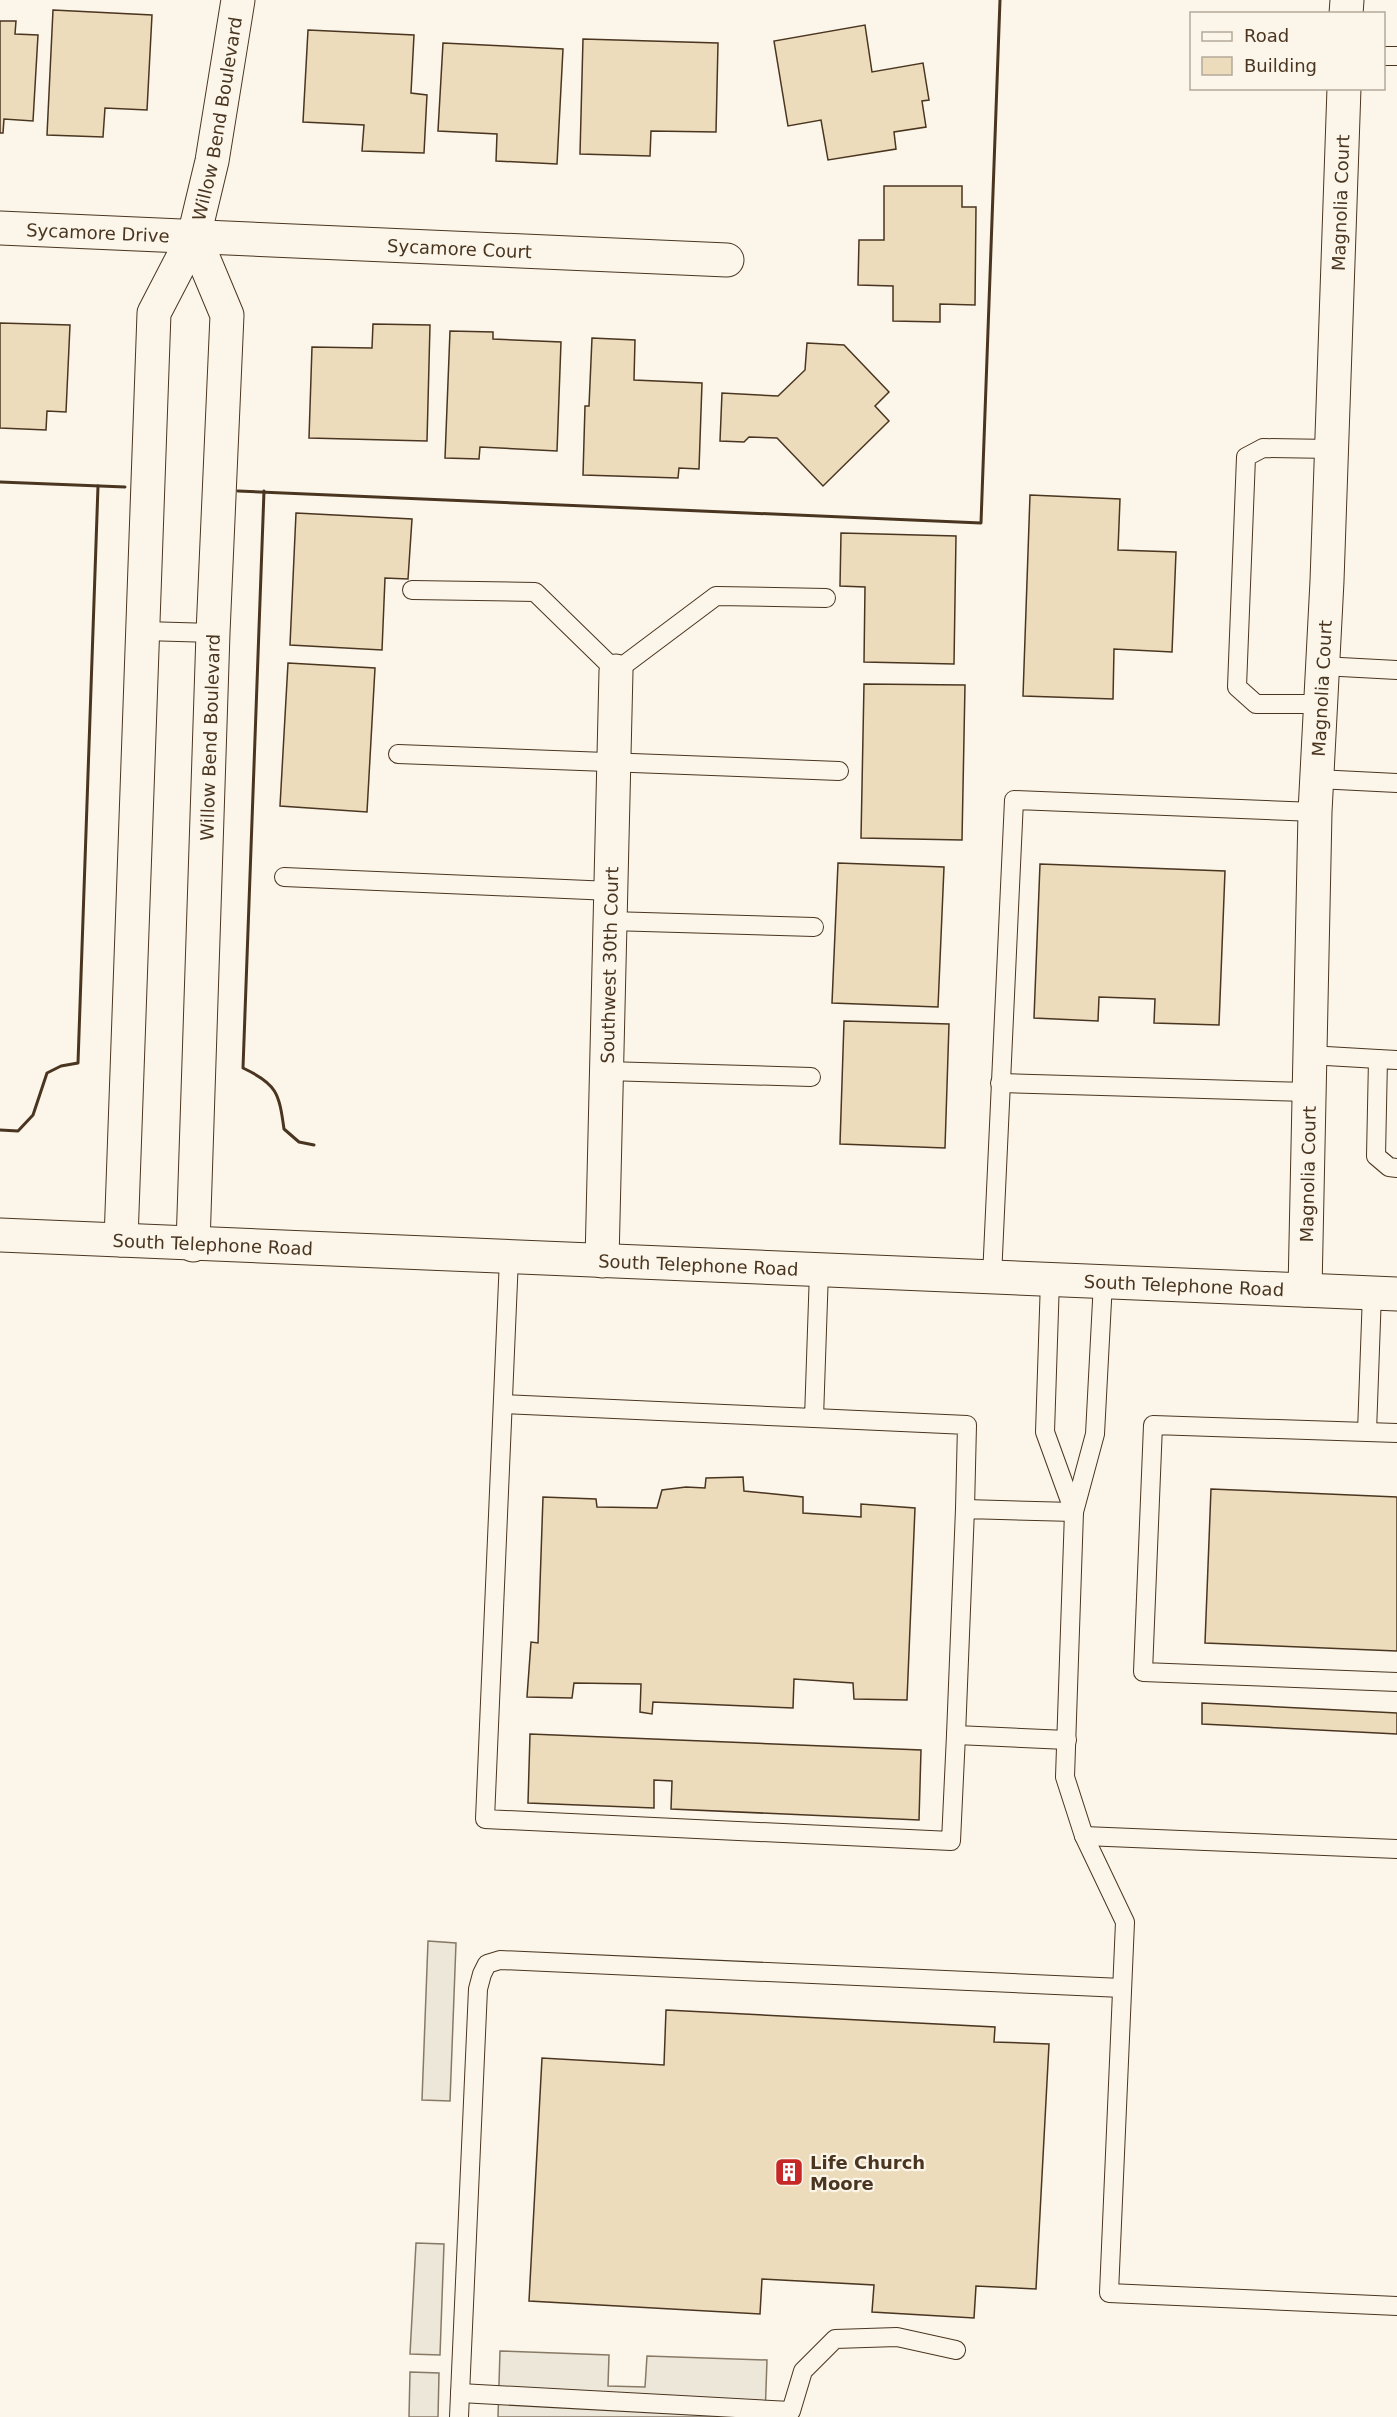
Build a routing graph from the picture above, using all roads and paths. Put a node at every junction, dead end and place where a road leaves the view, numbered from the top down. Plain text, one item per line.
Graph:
1 (238, 0) edge
2 (1344, 90) edge
3 (0, 228) edge
4 (194, 236) junction
5 (727, 260) dead end
6 (1332, 449) junction
7 (412, 590) dead end
8 (826, 598) dead end
9 (144, 631) junction
10 (213, 633) junction
11 (1322, 666) junction
12 (1397, 670) edge
13 (616, 671) junction
14 (1320, 704) junction
15 (398, 754) dead end
16 (614, 763) junction
17 (839, 771) dead end
18 (1317, 779) junction
19 (1397, 783) edge
20 (1315, 812) junction
21 (284, 877) dead end
22 (610, 906) junction
23 (814, 927) dead end
24 (1310, 1055) junction
25 (1378, 1059) junction
26 (1397, 1060) edge
27 (606, 1071) junction
28 (811, 1077) dead end
29 (1000, 1083) junction
30 (1308, 1092) junction
31 (1397, 1167) edge
32 (0, 1235) edge
33 (121, 1240) junction
34 (193, 1245) junction
35 (509, 1258) junction
36 (602, 1262) junction
37 (819, 1271) junction
38 (992, 1277) junction
39 (1050, 1280) junction
40 (1103, 1282) junction
41 (1305, 1290) junction
42 (1385, 1294) edge
43 (502, 1404) junction
44 (814, 1418) junction
45 (1367, 1432) junction
46 (1397, 1433) edge
47 (965, 1509) junction
48 (1074, 1512) junction
49 (1397, 1682) edge
50 (956, 1735) junction
51 (1067, 1740) junction
52 (1084, 1836) junction
53 (1397, 1849) edge
54 (1122, 1988) junction
55 (1397, 2306) edge
56 (956, 2350) dead end
57 (460, 2393) junction
58 (793, 2414) edge
59 (459, 2417) edge

1 - 4 street, Willow Bend Boulevard
2 - 6 street, Magnolia Court
3 - 4 street, Sycamore Drive
4 - 5 street, Sycamore Court
4 - 9 street, Willow Bend Boulevard
4 - 10 street, Willow Bend Boulevard
6 - 11 street, Magnolia Court
6 - 14 lane
7 - 13 lane
8 - 13 lane
9 - 10 lane
9 - 33 street, Willow Bend Boulevard
10 - 34 street, Willow Bend Boulevard
11 - 12 lane
11 - 14 street, Magnolia Court
13 - 16 street, Southwest 30th Court
14 - 18 street, Magnolia Court
15 - 16 lane
16 - 17 lane
16 - 22 street, Southwest 30th Court
18 - 19 lane
18 - 20 street, Magnolia Court
20 - 24 street, Magnolia Court
20 - 29 lane
21 - 22 lane
22 - 23 lane
22 - 27 street, Southwest 30th Court
24 - 25 lane
24 - 30 street, Magnolia Court
25 - 26 lane
25 - 31 lane
27 - 28 lane
27 - 36 street, Southwest 30th Court
29 - 30 lane
29 - 38 lane
30 - 41 street, Magnolia Court
32 - 33 street, South Telephone Road
33 - 34 street, South Telephone Road
34 - 35 street, South Telephone Road
35 - 36 street, South Telephone Road
35 - 43 lane
36 - 37 street, South Telephone Road
37 - 38 street, South Telephone Road
37 - 44 lane
38 - 39 street, South Telephone Road
39 - 40 street, South Telephone Road
39 - 48 lane
40 - 41 street, South Telephone Road
40 - 48 lane
41 - 42 street, South Telephone Road
42 - 45 lane
43 - 44 lane
43 - 50 lane
44 - 47 lane
45 - 46 lane
45 - 49 lane
47 - 48 lane
47 - 50 lane
48 - 51 lane
50 - 51 lane
51 - 52 lane
52 - 53 lane
52 - 54 lane
54 - 55 lane
54 - 57 lane
56 - 58 lane
57 - 58 lane
57 - 59 lane

